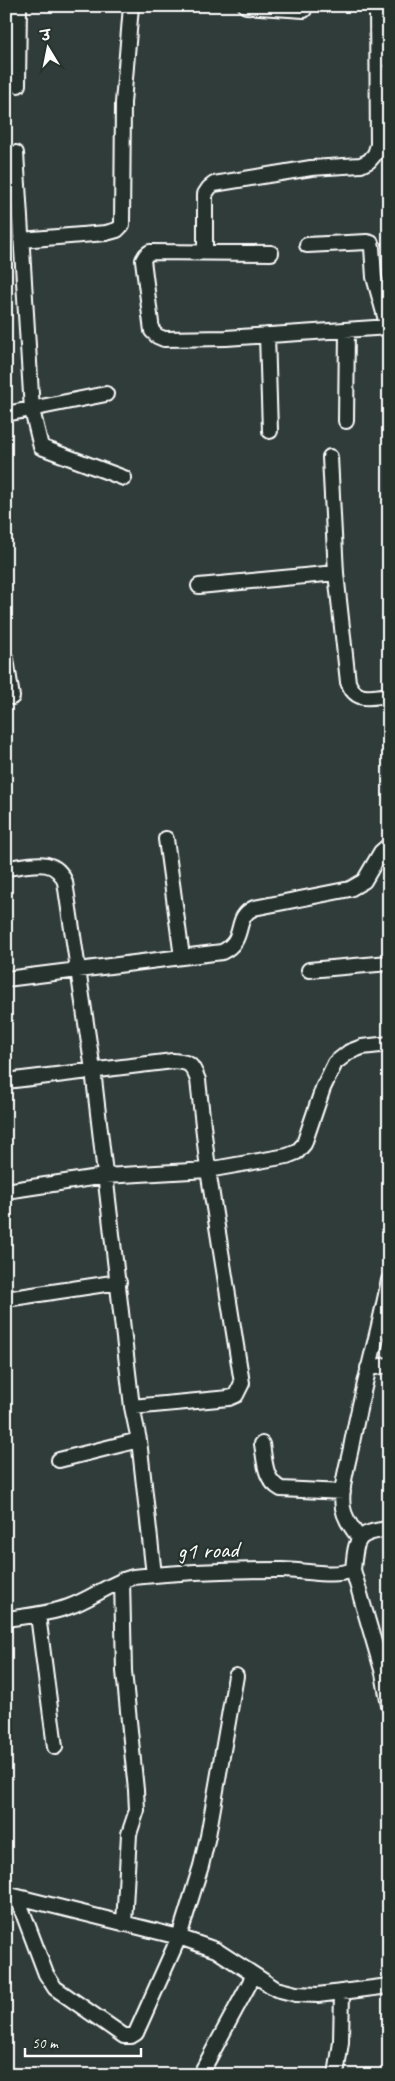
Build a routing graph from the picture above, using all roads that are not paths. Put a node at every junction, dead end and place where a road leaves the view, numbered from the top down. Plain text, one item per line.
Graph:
1 (19, 6) edge
2 (132, 6) edge
3 (246, 6) edge
4 (377, 6) edge
5 (304, 10) dead end
6 (18, 85) dead end
7 (16, 153) dead end
8 (21, 240) junction
9 (307, 245) dead end
10 (205, 252) junction
11 (271, 253) dead end
12 (388, 327) edge
13 (347, 330) junction
14 (267, 335) junction
15 (106, 394) dead end
16 (32, 410) junction
17 (6, 414) edge
18 (346, 422) dead end
19 (270, 431) dead end
20 (330, 457) dead end
21 (124, 478) dead end
22 (336, 573) junction
23 (199, 586) dead end
24 (6, 659) edge
25 (389, 695) edge
26 (12, 697) dead end
27 (166, 839) dead end
28 (389, 845) edge
29 (6, 868) edge
30 (182, 957) junction
31 (389, 963) edge
32 (79, 970) junction
33 (309, 970) dead end
34 (6, 979) edge
35 (389, 1044) edge
36 (93, 1070) junction
37 (6, 1081) edge
38 (208, 1170) junction
39 (105, 1176) junction
40 (6, 1190) edge
41 (389, 1280) edge
42 (119, 1282) junction
43 (6, 1299) edge
44 (389, 1365) edge
45 (368, 1368) junction
46 (132, 1407) junction
47 (139, 1440) junction
48 (262, 1444) dead end
49 (59, 1460) dead end
50 (342, 1492) junction
51 (389, 1529) edge
52 (359, 1538) junction
53 (353, 1570) junction
54 (154, 1575) junction
55 (122, 1580) junction
56 (38, 1614) junction
57 (6, 1619) edge
58 (236, 1676) dead end
59 (389, 1706) edge
60 (55, 1747) dead end
61 (12, 1895) edge
62 (124, 1924) junction
63 (178, 1937) junction
64 (254, 1975) junction
65 (389, 1986) edge
66 (342, 1992) junction
67 (200, 2075) edge
68 (336, 2075) edge

1 - 6 street
2 - 8 street
3 - 5 street
4 - 10 street
7 - 8 street
8 - 16 street
9 - 12 street
10 - 11 street
10 - 14 street
12 - 13 street
13 - 14 street
13 - 18 street
14 - 19 street
15 - 16 street
16 - 17 street
16 - 21 street
20 - 22 street
22 - 23 street
22 - 25 street
24 - 26 street
27 - 30 street
28 - 30 street
29 - 32 street
30 - 32 street
31 - 33 street
32 - 34 street
32 - 36 street
35 - 38 street
36 - 37 street
36 - 38 street
36 - 39 street
38 - 39 street
38 - 46 street
39 - 40 street
39 - 42 street
41 - 45 street
42 - 43 street
42 - 46 street
44 - 45 street
45 - 50 street
46 - 47 street
47 - 49 street
47 - 54 street
48 - 50 street
50 - 52 street
51 - 52 street
52 - 53 street
53 - 54 street, g1 road
53 - 59 street
54 - 55 street, g1 road
55 - 56 street, g1 road
55 - 62 street
56 - 57 street, g1 road
56 - 60 street
58 - 63 street
61 - 62 street
61 - 63 street
62 - 63 street
63 - 64 street
64 - 66 street
64 - 67 street
65 - 66 street
66 - 68 street

